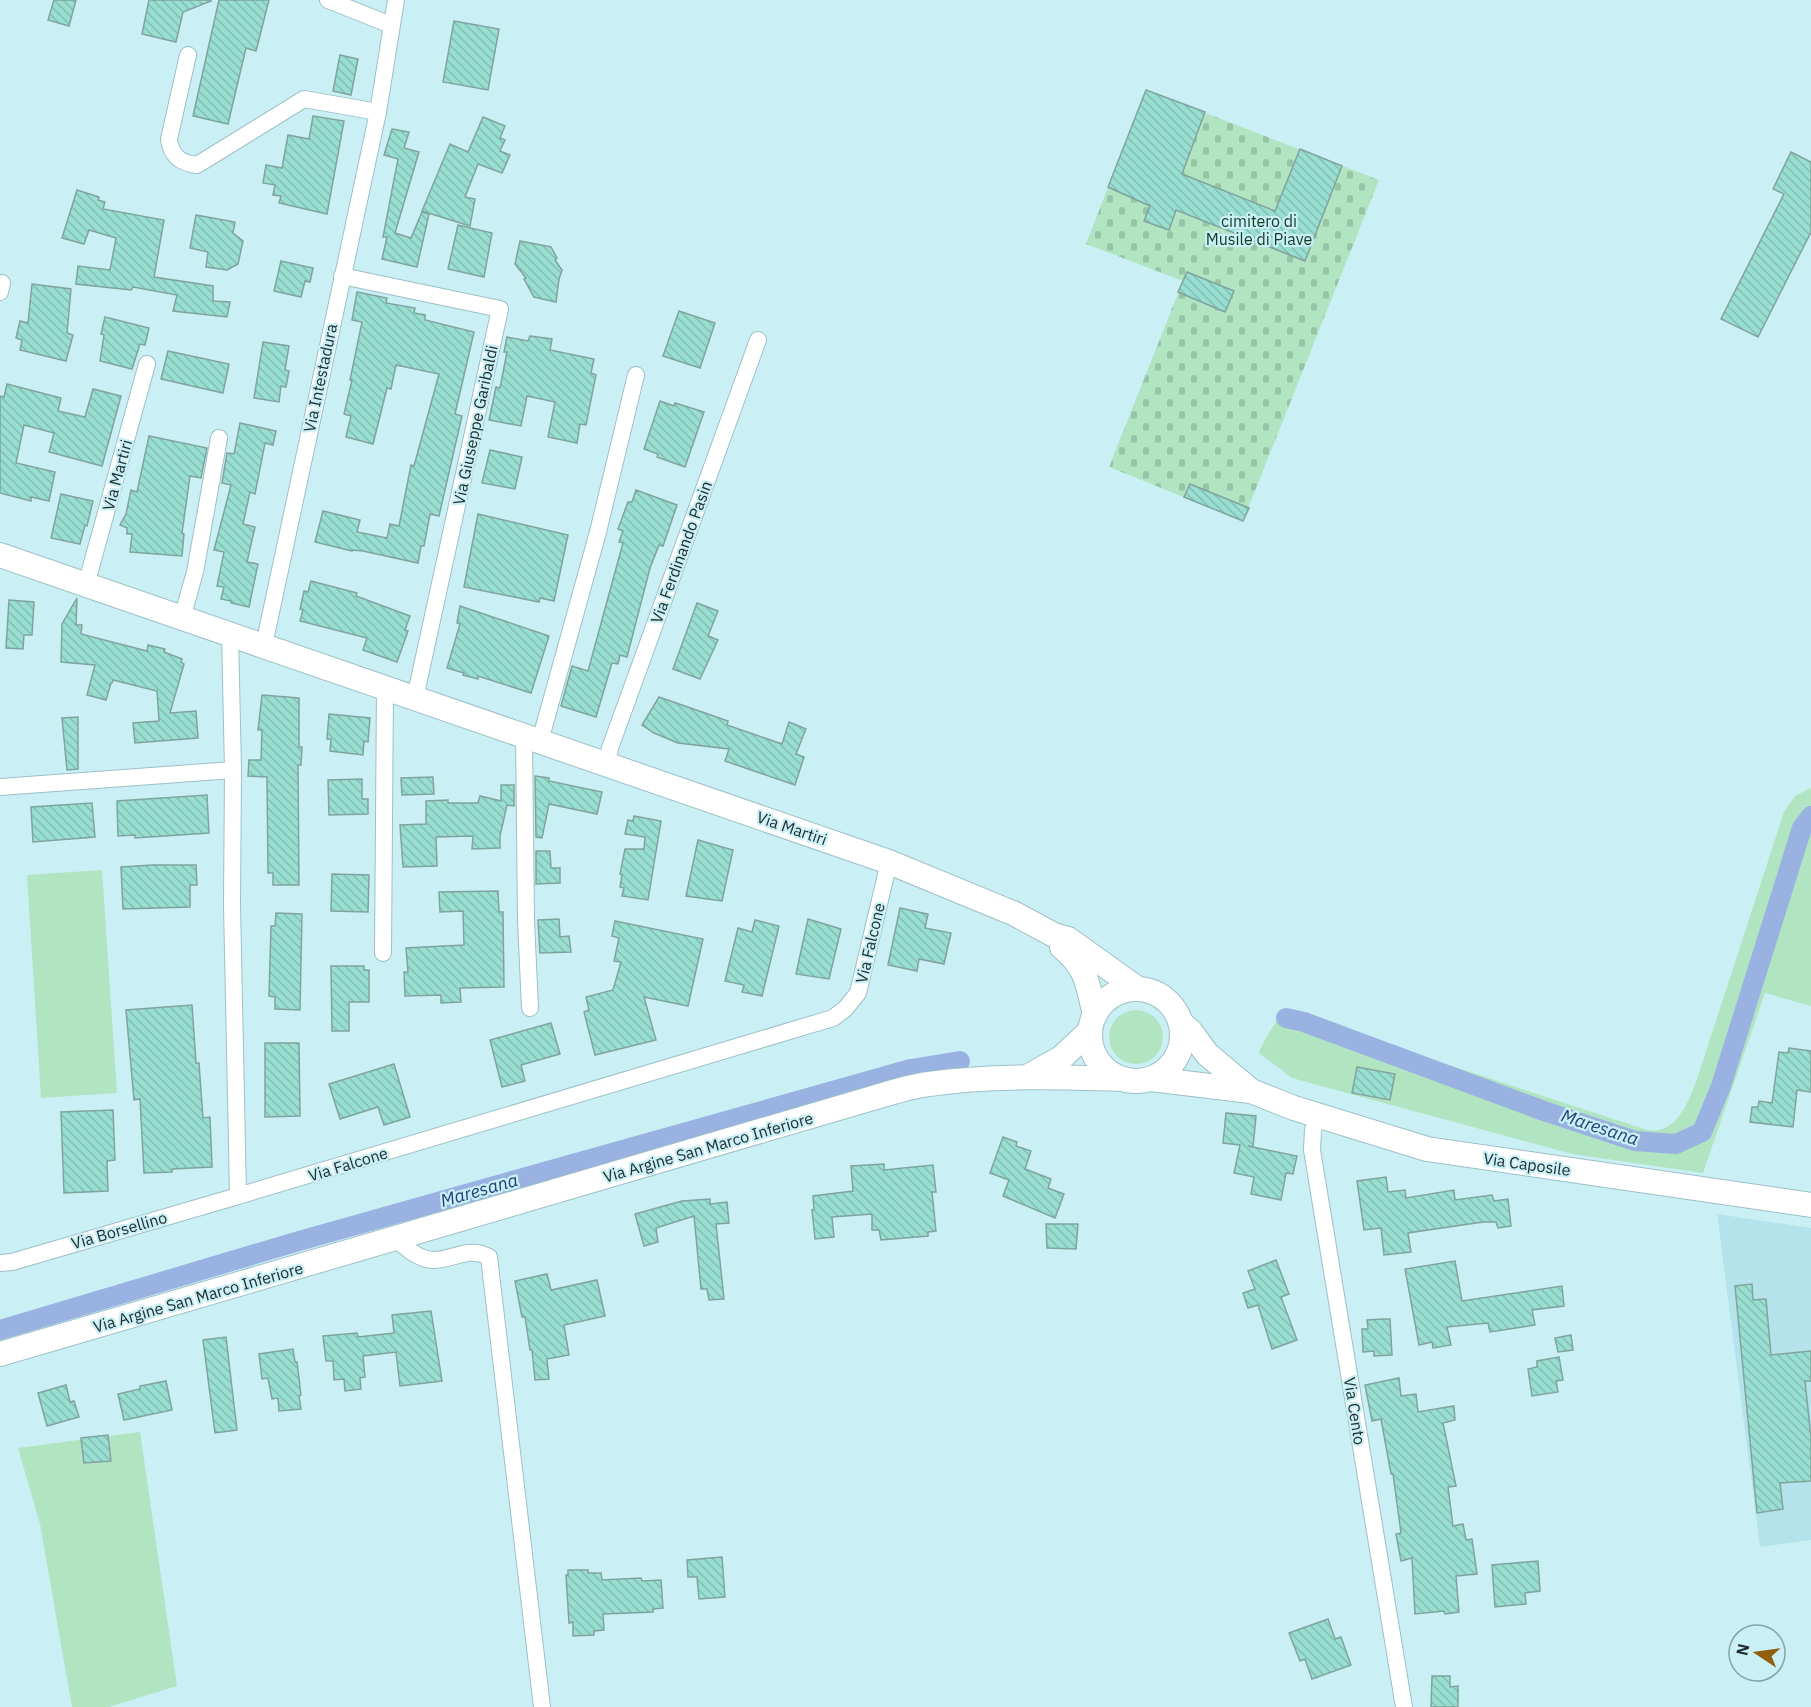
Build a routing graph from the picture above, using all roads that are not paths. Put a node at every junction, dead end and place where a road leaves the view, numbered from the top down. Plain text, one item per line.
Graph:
1 (328, 0) edge
2 (396, 0) edge
3 (391, 25) junction
4 (188, 55) dead end
5 (378, 112) junction
6 (342, 276) junction
7 (758, 340) dead end
8 (147, 364) dead end
9 (636, 375) dead end
10 (219, 438) dead end
11 (0, 555) edge
12 (86, 585) junction
13 (182, 618) junction
14 (230, 634) junction
15 (264, 645) junction
16 (385, 688) junction
17 (415, 698) junction
18 (532, 739) junction
19 (607, 765) junction
20 (233, 770) junction
21 (0, 787) edge
22 (889, 862) junction
23 (1054, 935) junction
24 (383, 953) dead end
25 (1138, 989) junction
26 (530, 1008) dead end
27 (1180, 1022) junction
28 (1093, 1023) junction
29 (1026, 1078) junction
30 (1123, 1079) junction
31 (1151, 1079) junction
32 (1251, 1091) junction
33 (1318, 1116) junction
34 (238, 1196) junction
35 (1811, 1205) edge
36 (396, 1239) junction
37 (0, 1263) edge
38 (0, 1354) edge
39 (542, 1707) edge
40 (1404, 1707) edge

1 - 3 street
2 - 3 street, Via Intestadura
3 - 5 street, Via Intestadura
4 - 5 street
5 - 6 street, Via Intestadura
6 - 15 street, Via Intestadura
6 - 17 street, Via Giuseppe Garibaldi
7 - 19 street, Via Ferdinando Pasin
8 - 12 street, Via Martiri
9 - 18 street
10 - 13 street
11 - 12 street, Via Martiri
12 - 13 street, Via Martiri
13 - 14 street, Via Martiri
14 - 15 street, Via Martiri
14 - 20 street
15 - 16 street, Via Martiri
16 - 17 street, Via Martiri
16 - 24 street
17 - 18 street, Via Martiri
18 - 19 street, Via Martiri
18 - 26 street
19 - 22 street, Via Martiri
20 - 21 street
20 - 34 street
22 - 23 street, Via Martiri
22 - 34 street, Via Falcone
23 - 25 street, Via Martiri
23 - 28 street, Via Martiri
25 - 27 street
25 - 28 street, Via Argine San Marco Inferiore
27 - 31 street
27 - 32 street, Via Caposile
28 - 29 street, Via Argine San Marco Inferiore
28 - 30 street
29 - 30 street, Via Argine San Marco Inferiore
29 - 36 street, Via Argine San Marco Inferiore
30 - 31 street, Via Argine San Marco Inferiore
31 - 32 street, Via Caposile
32 - 33 street, Via Caposile
33 - 35 street, Via Caposile
33 - 40 street, Via Cento
34 - 37 street, Via Borsellino
36 - 38 street, Via Argine San Marco Inferiore
36 - 39 street

